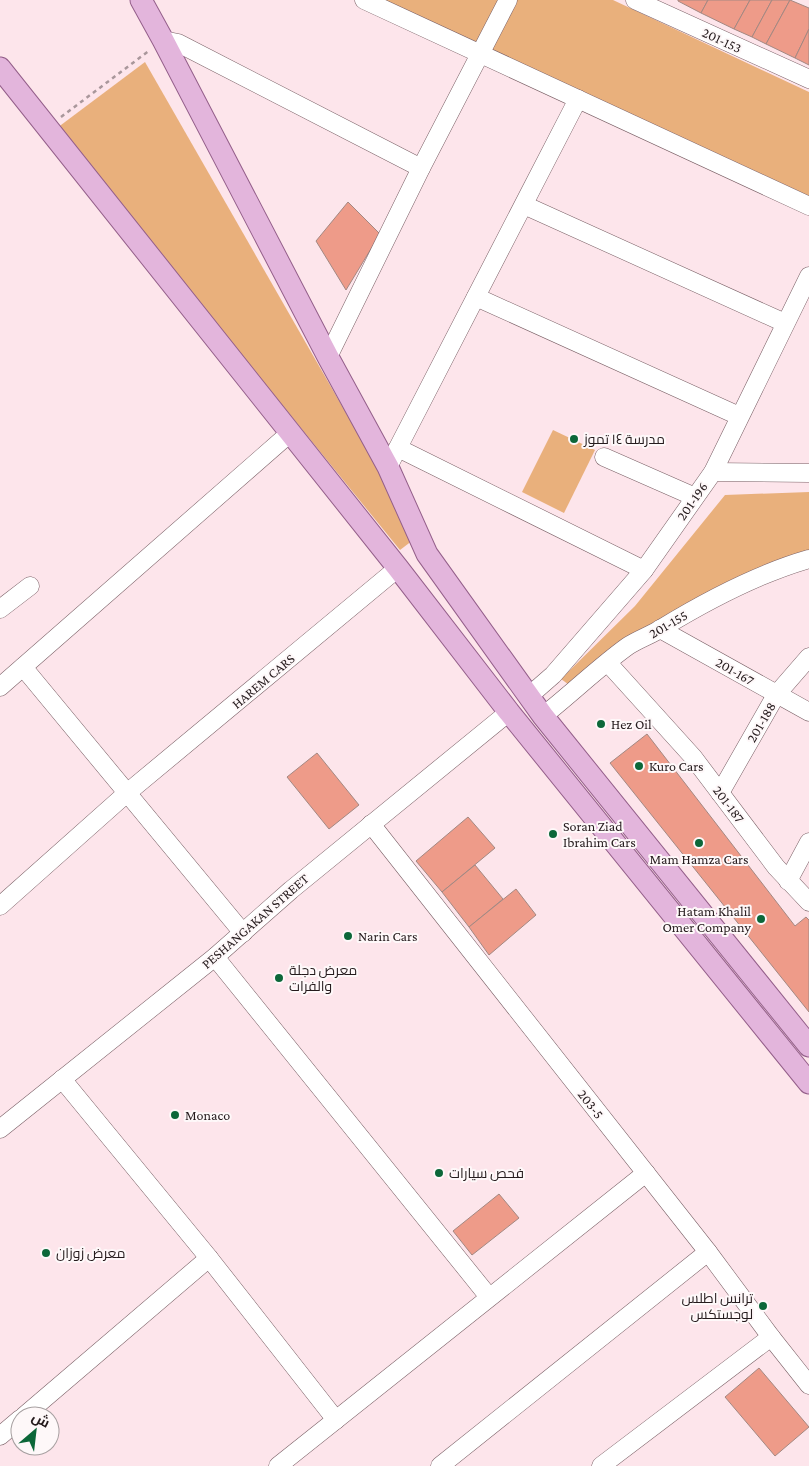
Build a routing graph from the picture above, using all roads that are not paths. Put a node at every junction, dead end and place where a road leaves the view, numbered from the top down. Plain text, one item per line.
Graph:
1 (141, 0) edge
2 (364, 0) edge
3 (508, 0) edge
4 (635, 0) edge
5 (163, 40) junction
6 (481, 54) junction
7 (0, 68) edge
8 (809, 80) edge
9 (578, 99) junction
10 (421, 168) junction
11 (524, 205) junction
12 (809, 206) edge
13 (809, 276) edge
14 (476, 297) junction
15 (785, 323) junction
16 (328, 357) junction
17 (739, 416) junction
18 (290, 433) junction
19 (398, 448) junction
20 (604, 457) dead end
21 (388, 467) junction
22 (713, 472) junction
23 (809, 473) edge
24 (695, 497) junction
25 (427, 554) junction
26 (809, 559) edge
27 (398, 568) junction
28 (644, 570) junction
29 (30, 586) dead end
30 (0, 609) edge
31 (660, 629) junction
32 (809, 656) edge
33 (608, 663) junction
34 (23, 667) junction
35 (553, 675) junction
36 (0, 687) edge
37 (776, 695) junction
38 (529, 696) junction
39 (570, 696) junction
40 (509, 712) junction
41 (809, 712) edge
42 (543, 716) junction
43 (127, 793) junction
44 (720, 793) junction
45 (371, 824) junction
46 (809, 842) edge
47 (788, 881) junction
48 (809, 902) edge
49 (0, 906) edge
50 (243, 933) junction
51 (215, 957) junction
52 (794, 1027) junction
53 (777, 1042) junction
54 (809, 1046) edge
55 (62, 1079) junction
56 (809, 1083) edge
57 (0, 1129) edge
58 (646, 1173) junction
59 (708, 1252) junction
60 (209, 1258) junction
61 (489, 1296) junction
62 (771, 1337) junction
63 (809, 1385) edge
64 (36, 1406) edge
65 (336, 1420) junction
66 (10, 1428) edge
67 (0, 1436) edge
68 (278, 1466) edge
69 (440, 1466) edge
70 (601, 1466) edge

1 - 5 main road
2 - 6 street
3 - 6 street
4 - 8 street, 201-153
5 - 10 street
5 - 16 main road
6 - 9 street
6 - 10 street
7 - 18 main road
9 - 11 street
9 - 12 street
10 - 16 street
11 - 14 street
11 - 15 street
13 - 15 street, 201-196
14 - 17 street
14 - 19 street
15 - 17 street, 201-196
16 - 21 main road
17 - 22 street, 201-196
18 - 27 main road
18 - 34 street
19 - 21 street
19 - 28 street
20 - 24 street
21 - 25 main road
22 - 23 street
22 - 24 street, 201-196
24 - 28 street, 201-196
25 - 27 main road
25 - 38 main road
26 - 31 street, 201-155
27 - 40 main road
27 - 43 street, HAREM CARS
28 - 35 street, 201-196
29 - 30 street
31 - 33 street, 201-155
31 - 37 street, 201-167
32 - 37 street, 201-188
33 - 39 street, 201-155
33 - 44 street, 201-187
34 - 36 street
34 - 43 street
35 - 38 street, 201-196
35 - 39 street
37 - 41 street, 201-167
37 - 44 street, 201-188
38 - 42 main road
39 - 42 street, 201-155
40 - 45 street, PESHANGAKAN STREET
40 - 53 main road
42 - 52 main road
43 - 49 street, HAREM CARS
43 - 50 street
44 - 47 street, 201-187
45 - 50 street, PESHANGAKAN STREET
45 - 58 street, 203-5
46 - 47 street
47 - 48 street, 201-187
50 - 51 street, PESHANGAKAN STREET
51 - 55 street, PESHANGAKAN STREET
51 - 61 street
52 - 53 main road
52 - 54 main road
53 - 56 main road
55 - 57 street, PESHANGAKAN STREET
55 - 60 street
58 - 59 street, 203-5
58 - 61 street
59 - 62 street, 203-5
59 - 69 street
60 - 64 street
60 - 65 street
61 - 65 street
62 - 63 street, 203-5
62 - 70 street
65 - 68 street
66 - 67 street

